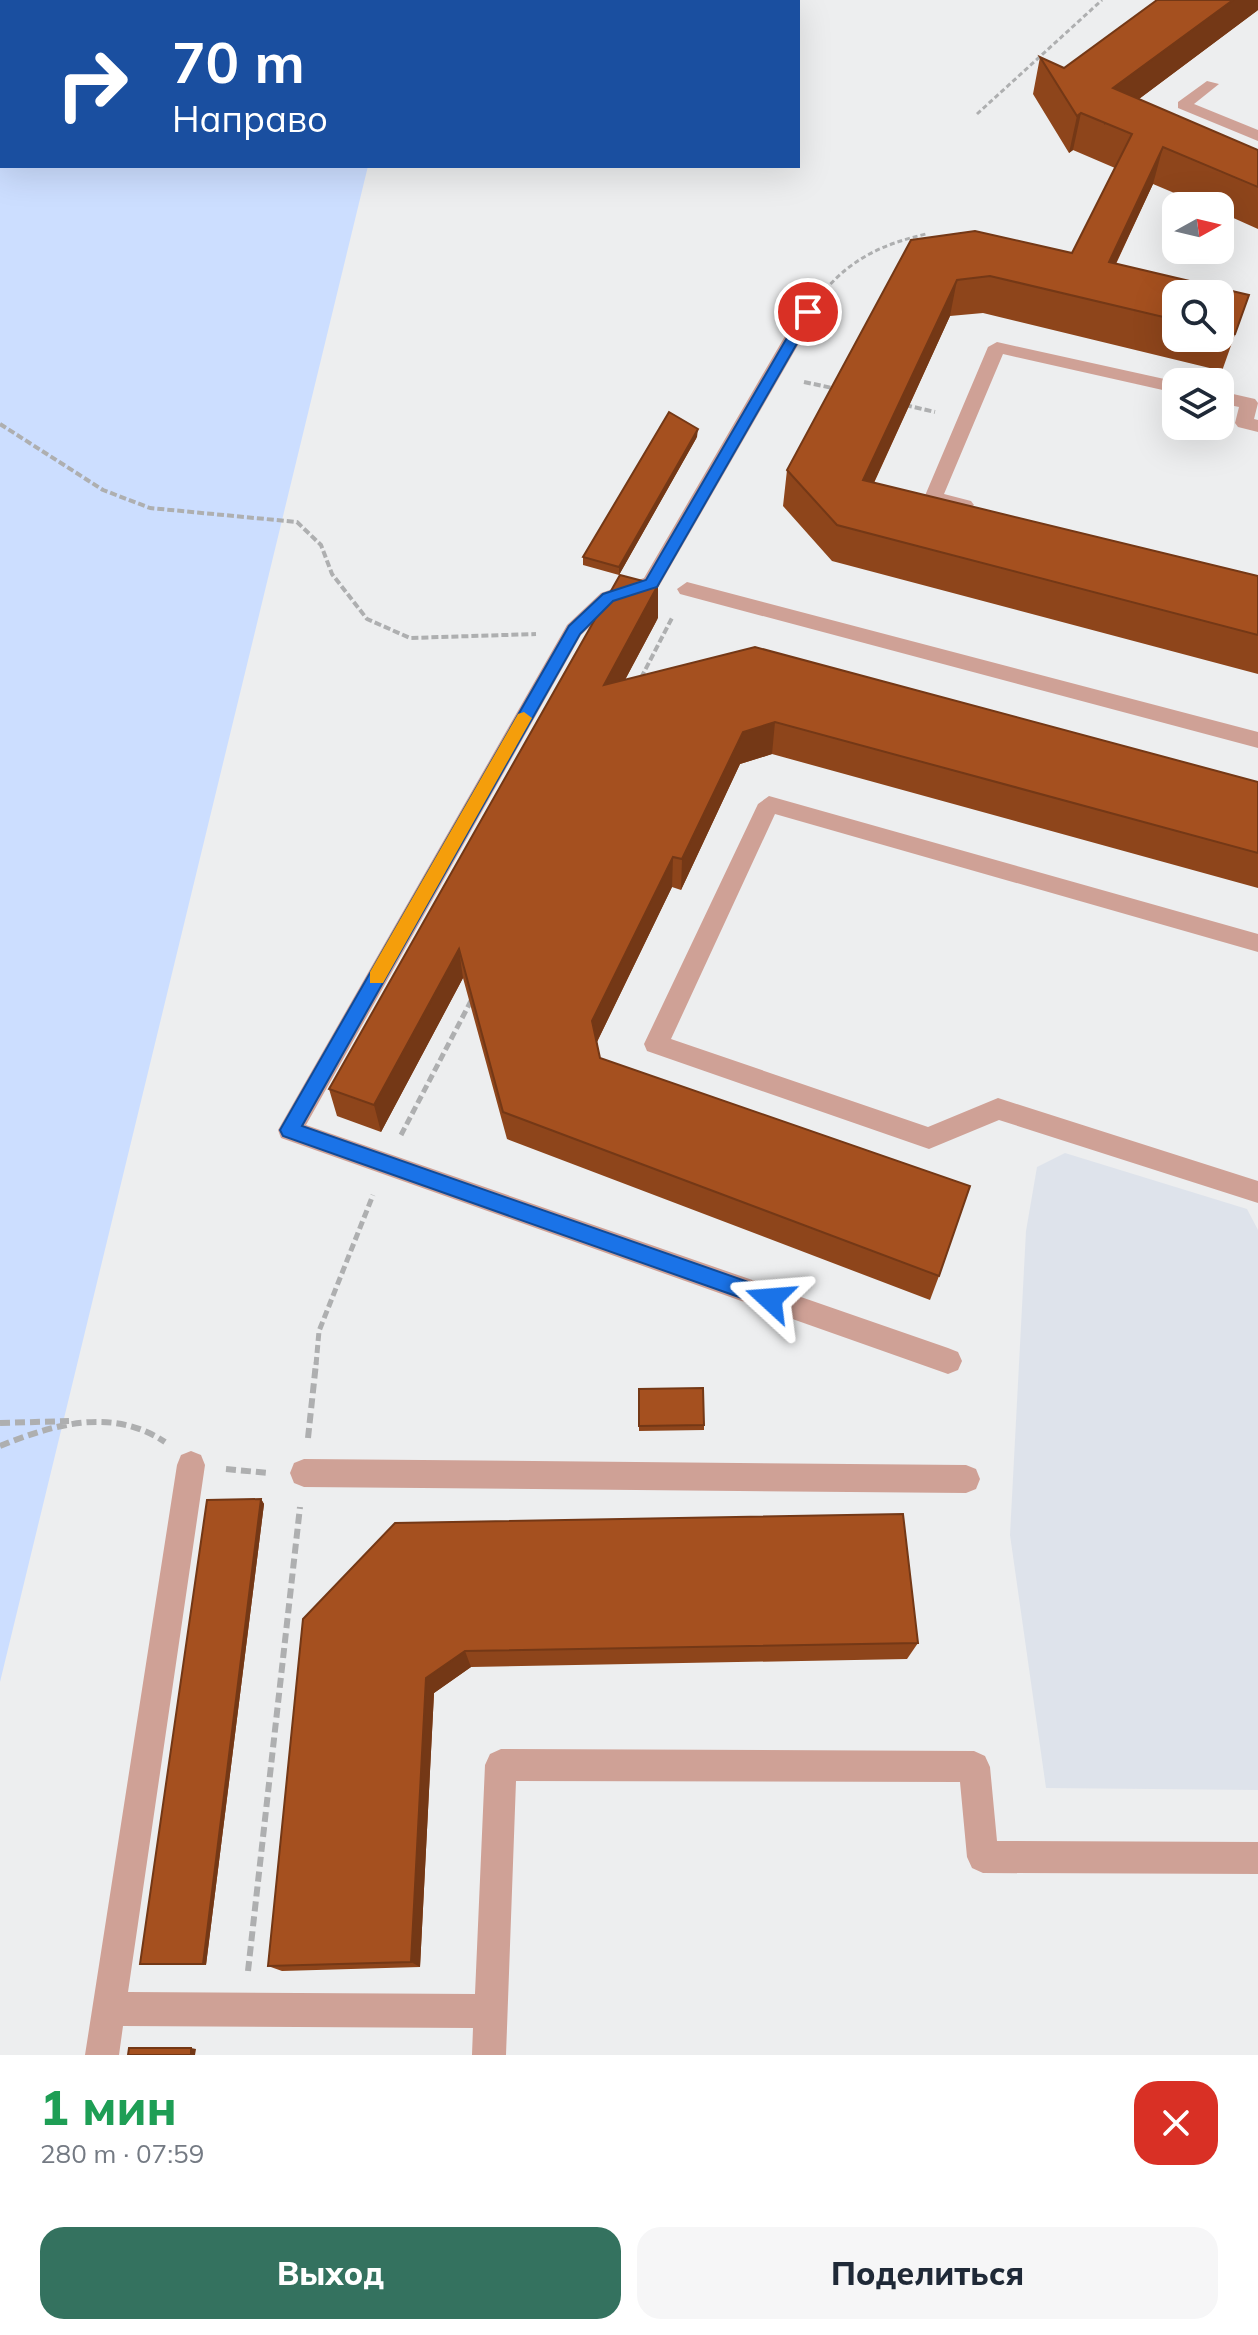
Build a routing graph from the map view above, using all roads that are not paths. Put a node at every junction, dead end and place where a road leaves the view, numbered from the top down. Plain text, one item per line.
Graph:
1 (1212, 84) dead end
2 (1258, 136) edge
3 (808, 312) road end
4 (1162, 384) edge
5 (1234, 400) edge
6 (1258, 426) edge
7 (980, 509) edge
8 (687, 589) road end
9 (1258, 740) edge
10 (1258, 943) edge
11 (1258, 1192) edge
12 (948, 1361) dead end
13 (191, 1465) road end
14 (304, 1473) road end
15 (966, 1479) dead end
16 (1258, 1858) edge
17 (109, 2009) junction
18 (491, 2011) junction
19 (102, 2055) edge
20 (489, 2055) edge

1 - 2 lane
3 - 12 lane
4 - 7 lane
5 - 6 lane
8 - 9 lane
10 - 11 lane
13 - 17 lane
14 - 15 lane
16 - 18 lane
17 - 18 lane
17 - 19 lane
18 - 20 lane

